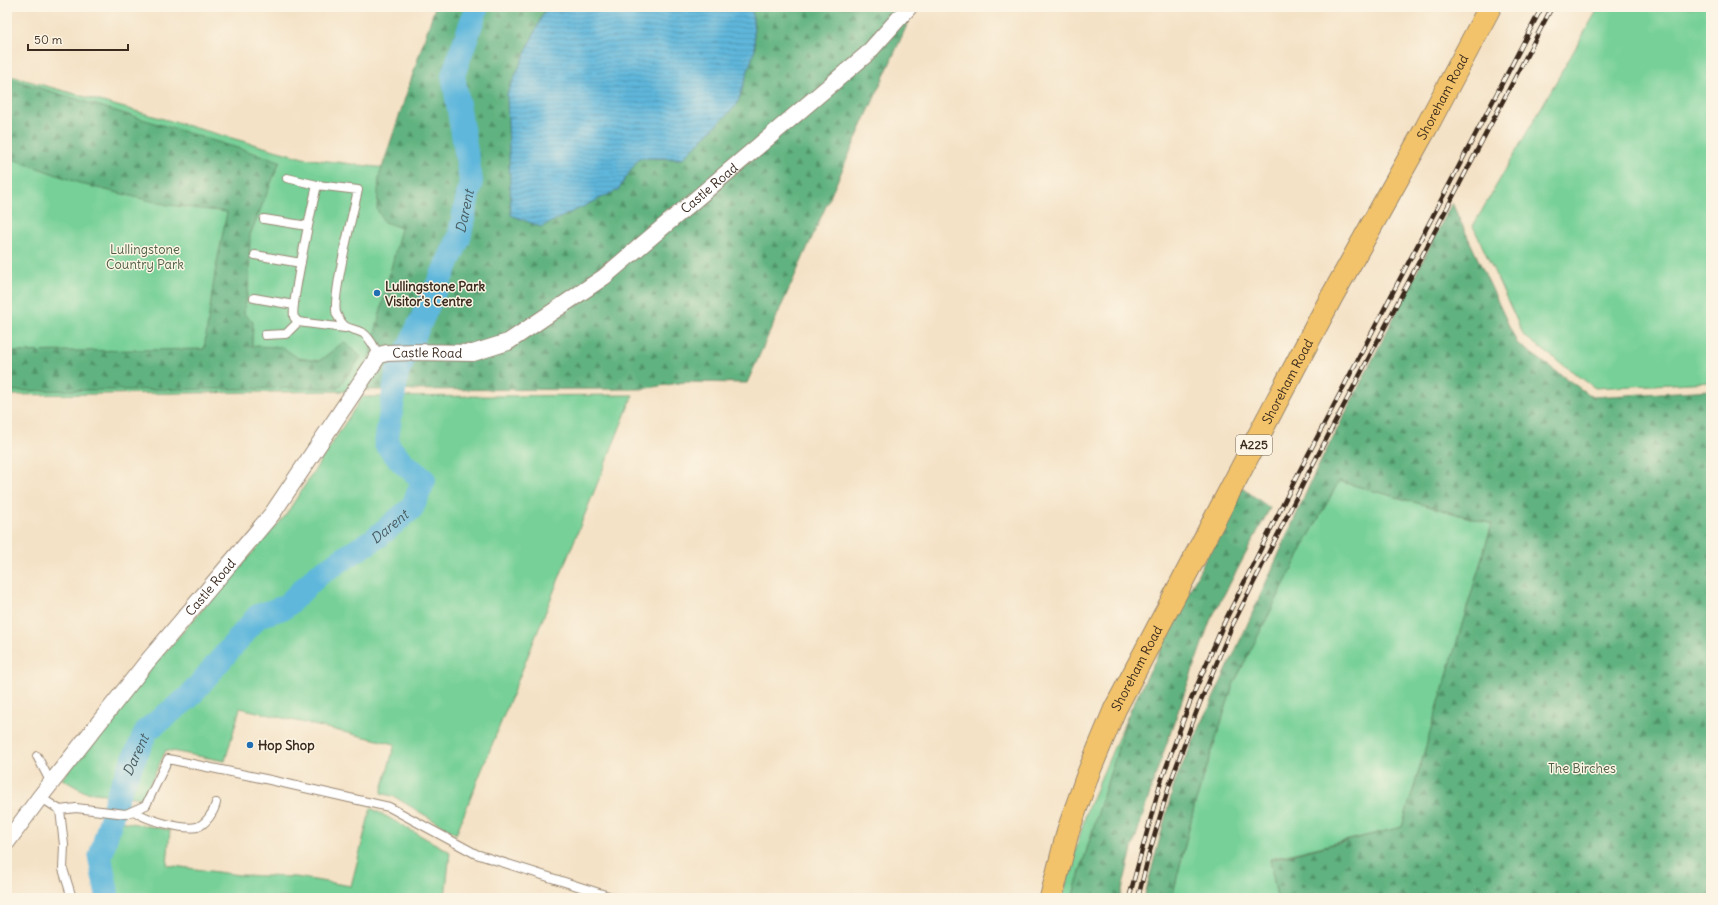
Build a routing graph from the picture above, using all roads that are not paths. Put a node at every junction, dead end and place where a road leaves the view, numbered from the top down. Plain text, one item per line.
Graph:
1 (909, 7) edge
2 (1490, 7) edge
3 (287, 178) dead end
4 (317, 185) junction
5 (264, 218) dead end
6 (308, 226) junction
7 (255, 255) dead end
8 (301, 263) junction
9 (254, 298) dead end
10 (294, 305) junction
11 (298, 322) junction
12 (345, 328) junction
13 (265, 335) dead end
14 (379, 355) junction
15 (37, 756) dead end
16 (51, 783) junction
17 (40, 797) junction
18 (216, 803) dead end
19 (60, 810) junction
20 (130, 812) junction
21 (7, 842) edge
22 (72, 898) edge
23 (615, 898) edge
24 (1051, 898) edge

1 - 14 street, Castle Road
2 - 24 main road, Shoreham Road / A225
3 - 4 lane
4 - 6 lane
4 - 12 lane
5 - 6 lane
6 - 8 lane
7 - 8 lane
8 - 10 lane
9 - 10 lane
10 - 11 lane
11 - 12 lane
11 - 13 lane
12 - 14 lane
14 - 16 street, Castle Road
15 - 16 lane
16 - 17 street, Castle Road
17 - 19 lane
17 - 21 street, Castle Road
18 - 20 lane
19 - 20 lane
19 - 22 lane
20 - 23 lane

